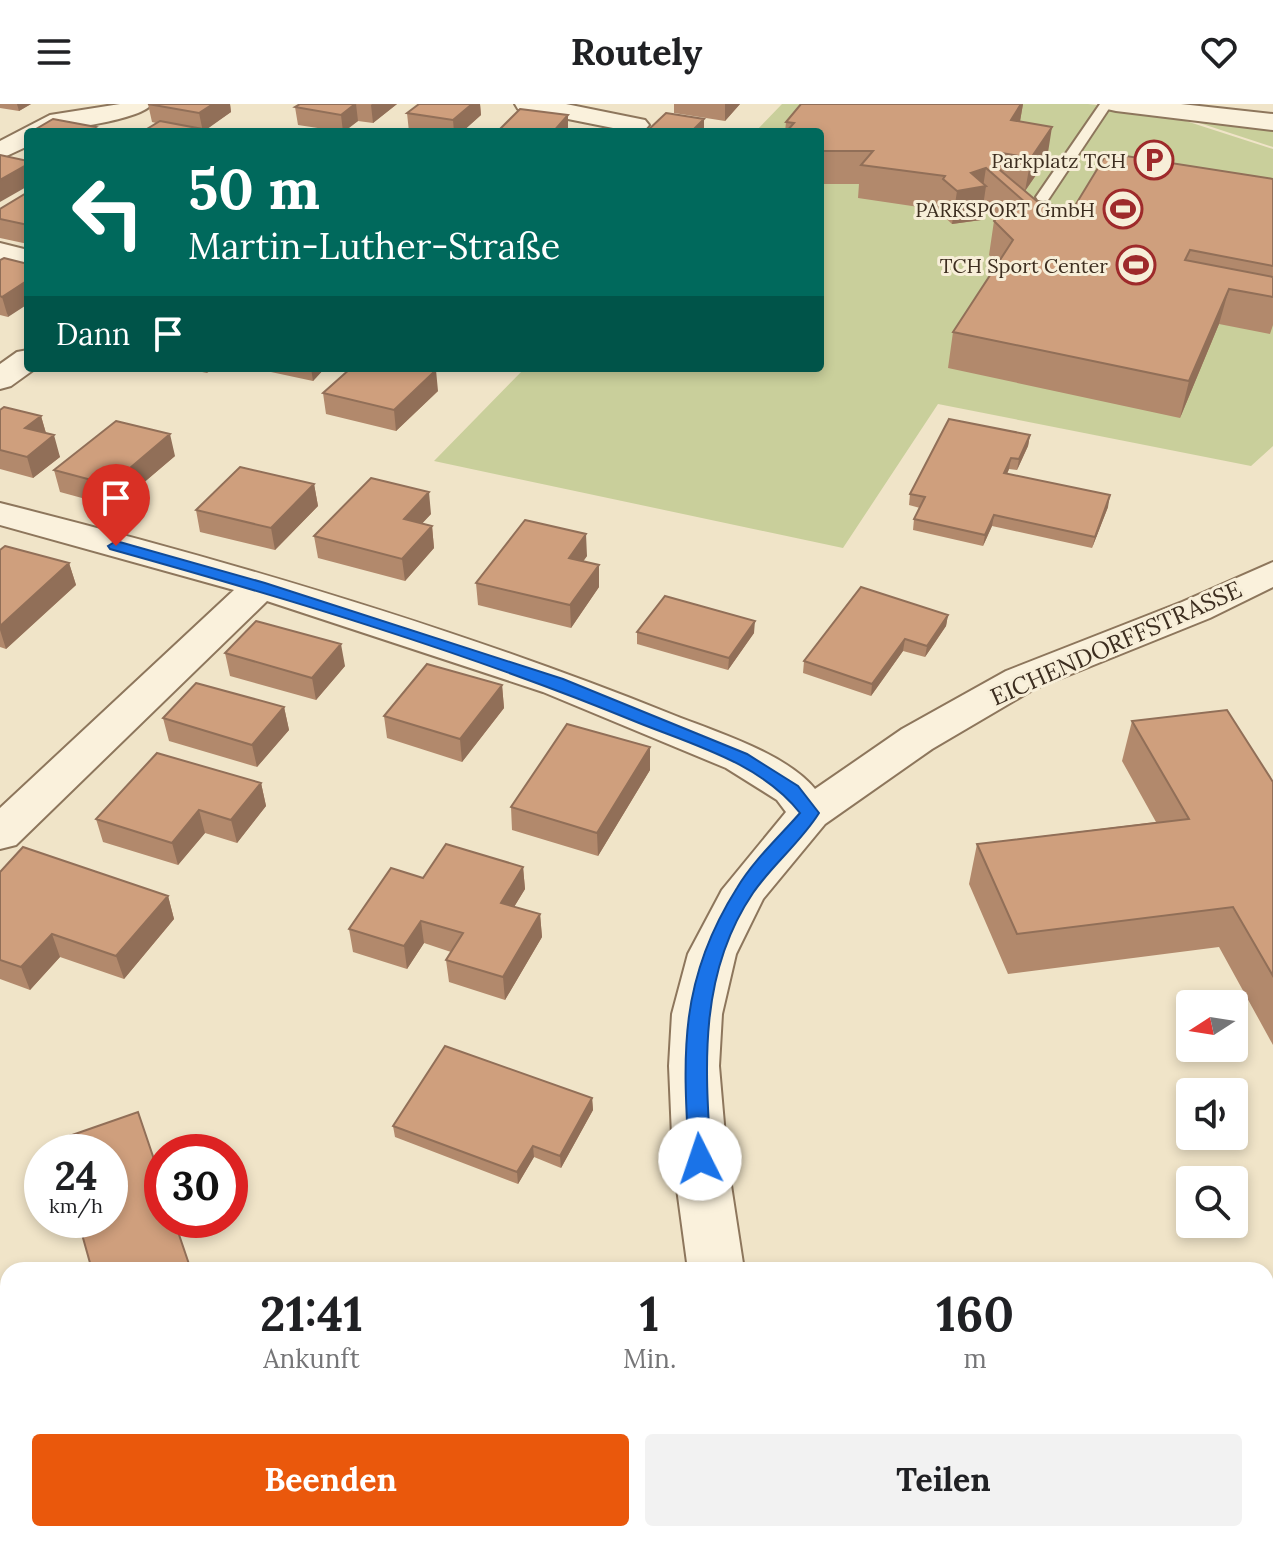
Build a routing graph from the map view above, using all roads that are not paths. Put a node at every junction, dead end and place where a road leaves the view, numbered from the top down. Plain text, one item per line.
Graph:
1 (140, 104) edge
2 (527, 104) edge
3 (1106, 104) edge
4 (1116, 104) edge
5 (1273, 122) edge
6 (44, 128) edge
7 (633, 128) edge
8 (24, 138) edge
9 (0, 151) edge
10 (1043, 197) dead end
11 (0, 252) edge
12 (24, 258) edge
13 (24, 362) edge
14 (0, 379) edge
15 (0, 514) edge
16 (1273, 573) edge
17 (260, 586) junction
18 (810, 813) junction
19 (0, 834) edge
20 (715, 1262) edge

1 - 6 street
2 - 7 street
3 - 10 lane
4 - 5 street
8 - 9 street
11 - 12 street
13 - 14 street
15 - 17 street
16 - 18 street, EICHENDORFFSTRASSE
17 - 18 street
17 - 19 street
18 - 20 street, EICHENDORFFSTRASSE

